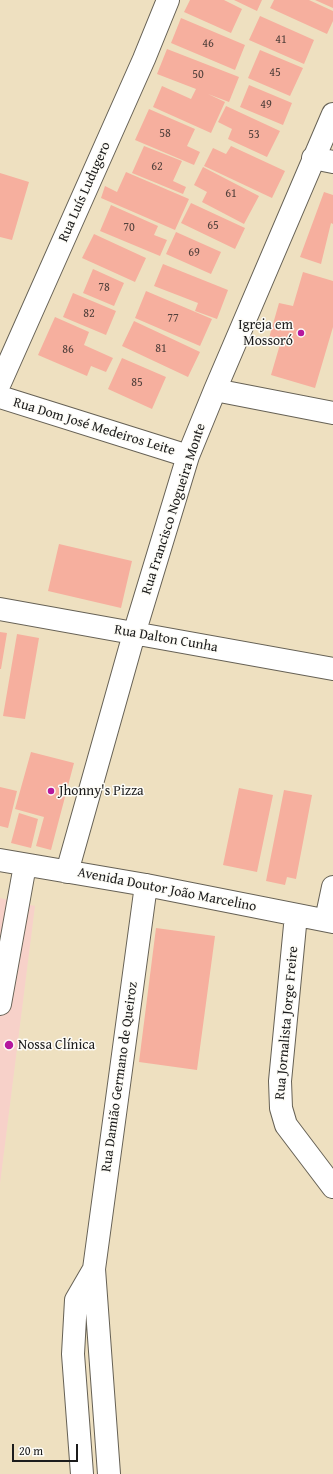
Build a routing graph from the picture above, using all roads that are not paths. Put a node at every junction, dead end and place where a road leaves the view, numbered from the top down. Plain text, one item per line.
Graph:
1 (168, 0) edge
2 (333, 114) edge
3 (323, 160) edge
4 (0, 383) edge
5 (214, 390) junction
6 (0, 397) edge
7 (333, 413) edge
8 (188, 456) junction
9 (0, 609) edge
10 (134, 634) junction
11 (333, 669) edge
12 (0, 860) edge
13 (25, 865) junction
14 (67, 872) junction
15 (146, 885) junction
16 (333, 887) edge
17 (296, 915) junction
18 (329, 921) edge
19 (0, 1004) edge
20 (333, 1187) edge
21 (94, 1269) junction
22 (82, 1474) edge
23 (109, 1474) edge

1 - 4 street, Rua Luís Ludugero
2 - 3 street, Rua Francisco Nogueira Monte
3 - 5 street, Rua Francisco Nogueira Monte
5 - 7 street
5 - 8 street, Rua Francisco Nogueira Monte
6 - 8 street, Rua Dom José Medeiros Leite
8 - 10 street, Rua Francisco Nogueira Monte
9 - 10 street, Rua Dalton Cunha
10 - 11 street, Rua Dalton Cunha
10 - 14 street, Rua Francisco Nogueira Monte
12 - 13 street, Avenida Doutor João Marcelino
13 - 14 street, Avenida Doutor João Marcelino
13 - 19 street
14 - 15 street, Avenida Doutor João Marcelino
15 - 17 street, Avenida Doutor João Marcelino
15 - 21 street, Rua Damião Germano de Queiroz
16 - 18 street
17 - 18 street, Avenida Doutor João Marcelino
17 - 20 street, Rua Jornalista Jorge Freire
21 - 22 street, Rua Damião Germano de Queiroz
21 - 23 street, Rua Damião Germano de Queiroz

